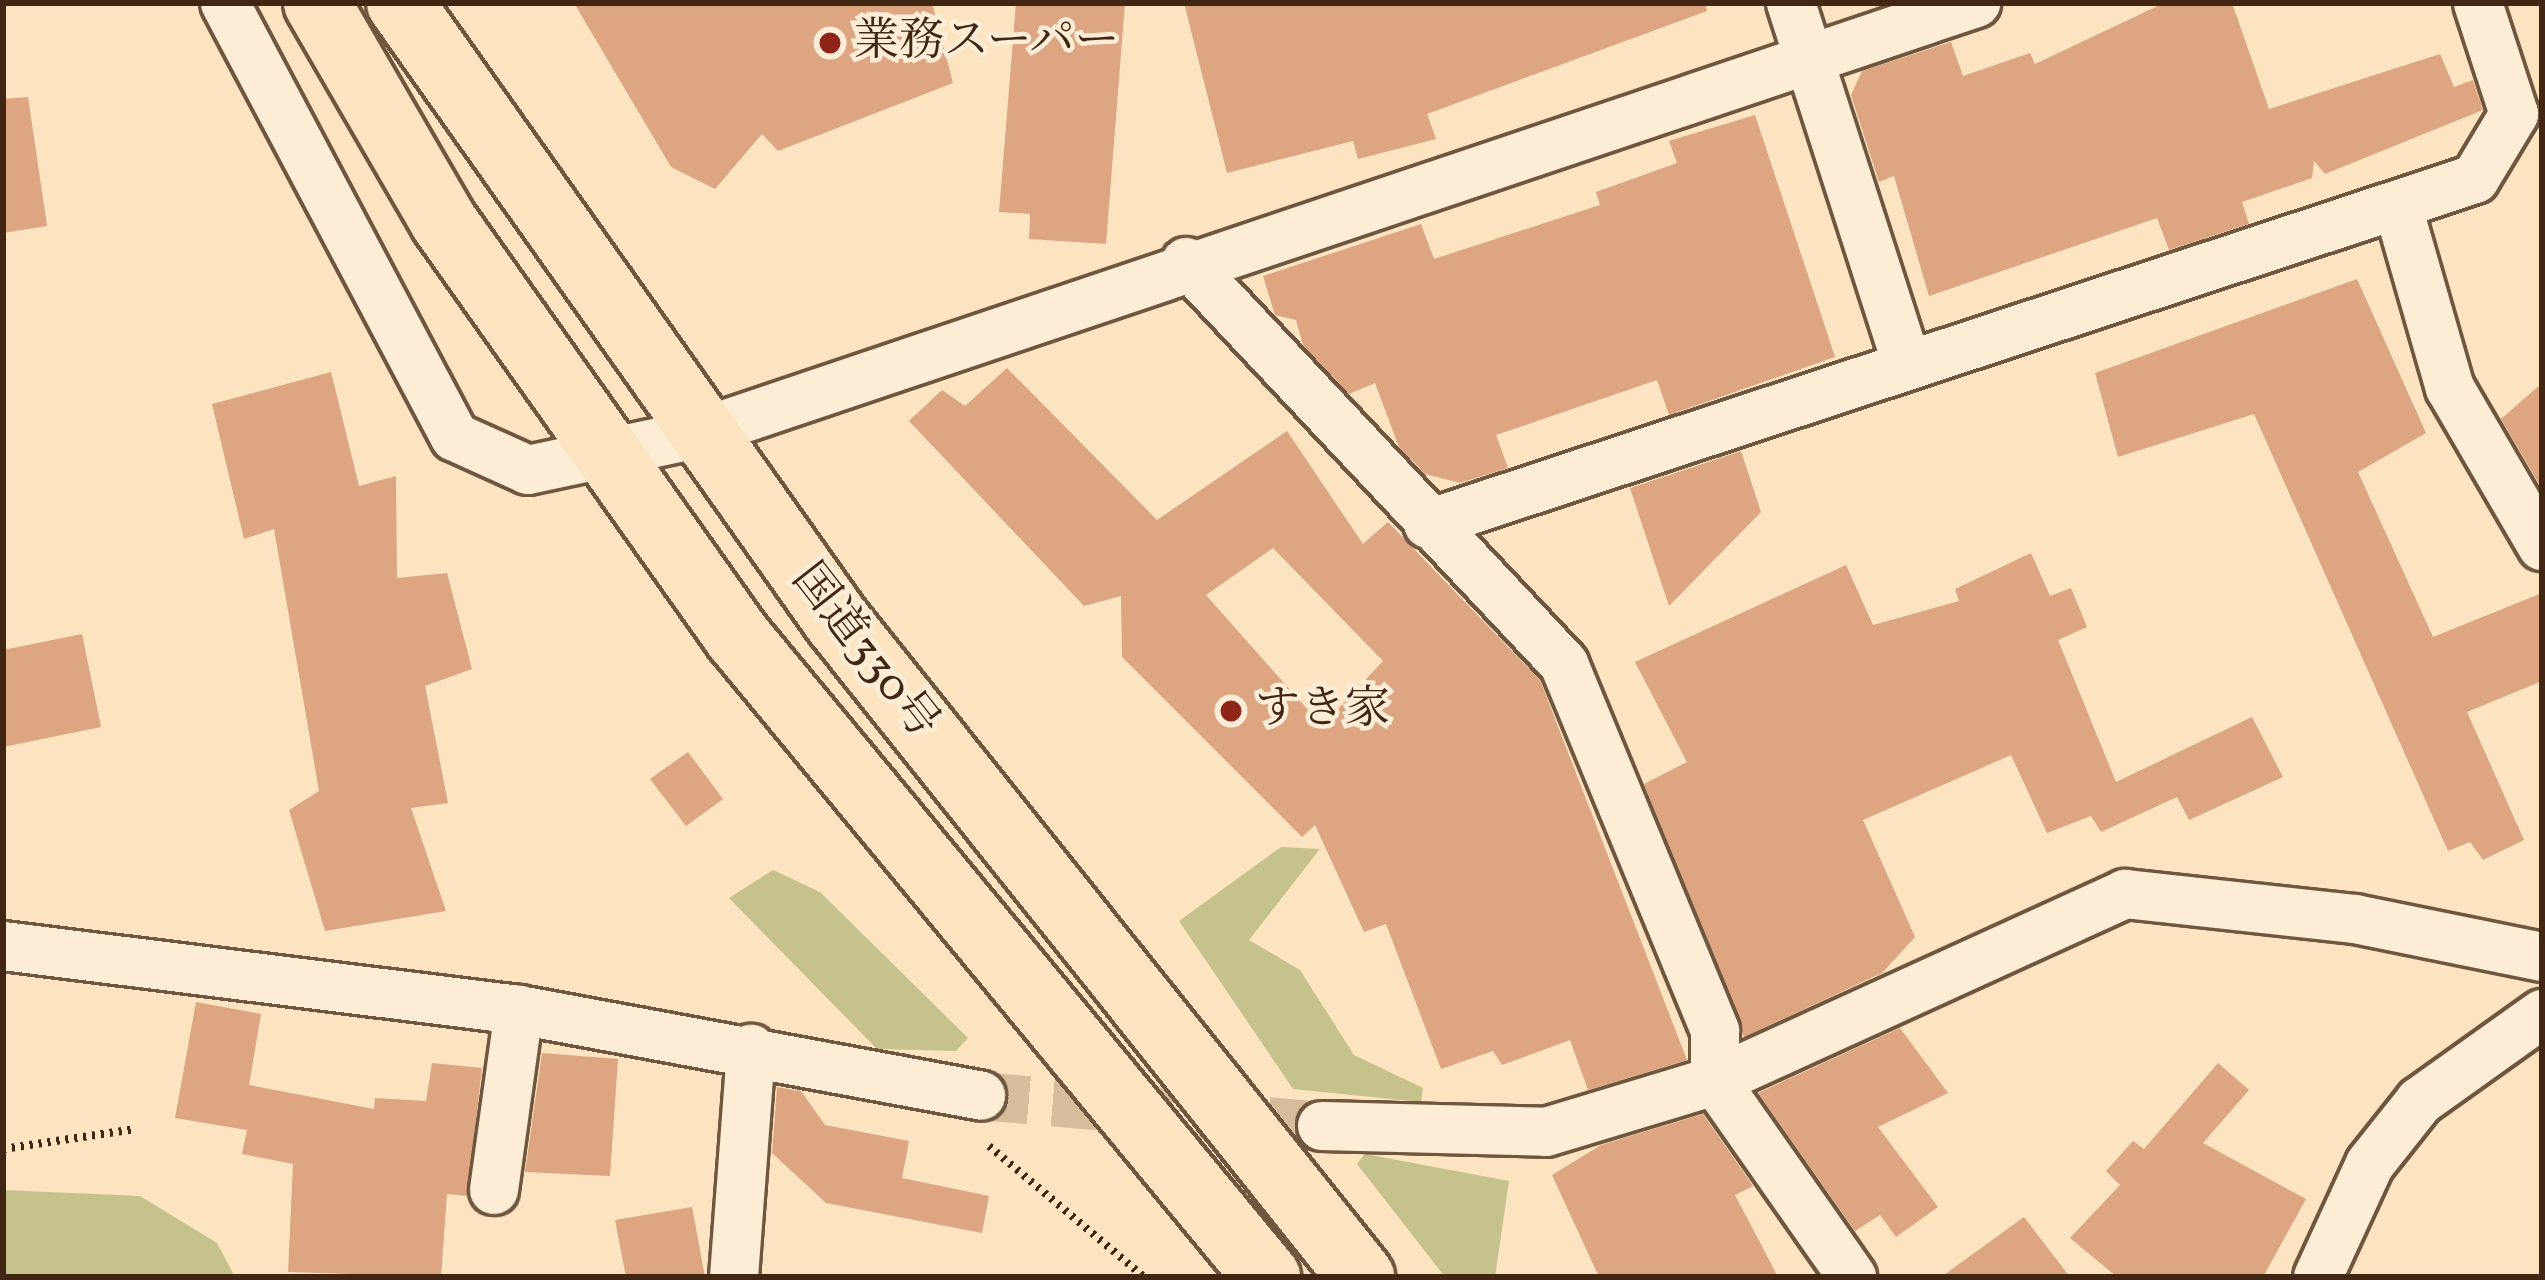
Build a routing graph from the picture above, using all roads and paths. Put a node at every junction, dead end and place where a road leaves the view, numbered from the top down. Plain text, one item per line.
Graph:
1 (225, 3) edge
2 (317, 3) edge
3 (400, 3) edge
4 (1792, 3) edge
5 (1976, 3) edge
6 (2478, 3) edge
7 (1808, 55) junction
8 (2398, 207) junction
9 (1186, 262) junction
10 (1907, 364) junction
11 (697, 434) junction
12 (610, 457) junction
13 (1427, 524) junction
14 (2542, 546) edge
15 (3, 946) edge
16 (2542, 957) edge
17 (519, 1010) junction
18 (2542, 1014) edge
19 (751, 1049) junction
20 (1715, 1081) junction
21 (919, 1087) junction
22 (981, 1096) tunnel mouth
23 (1322, 1126) tunnel mouth
24 (136, 1130) dead end
25 (3, 1150) edge
26 (494, 1190) dead end
27 (734, 1277) edge
28 (1144, 1277) edge
29 (1267, 1277) edge
30 (1360, 1277) edge
31 (1852, 1277) edge
32 (2318, 1277) edge

1 - 12 street
2 - 12 highway, 国道330号
3 - 11 highway, 国道330号
4 - 7 street
5 - 7 street
6 - 8 street
7 - 9 street
7 - 10 street
8 - 10 street
8 - 14 street
9 - 11 street
9 - 13 street
10 - 13 street
11 - 12 street
11 - 30 highway, 国道330号
12 - 29 highway, 国道330号
13 - 20 street
15 - 17 street
16 - 20 street
17 - 19 street
17 - 26 street
18 - 32 street
19 - 21 street
19 - 27 street
20 - 23 street
20 - 31 street
21 - 22 street
21 - 28 path
24 - 25 path

